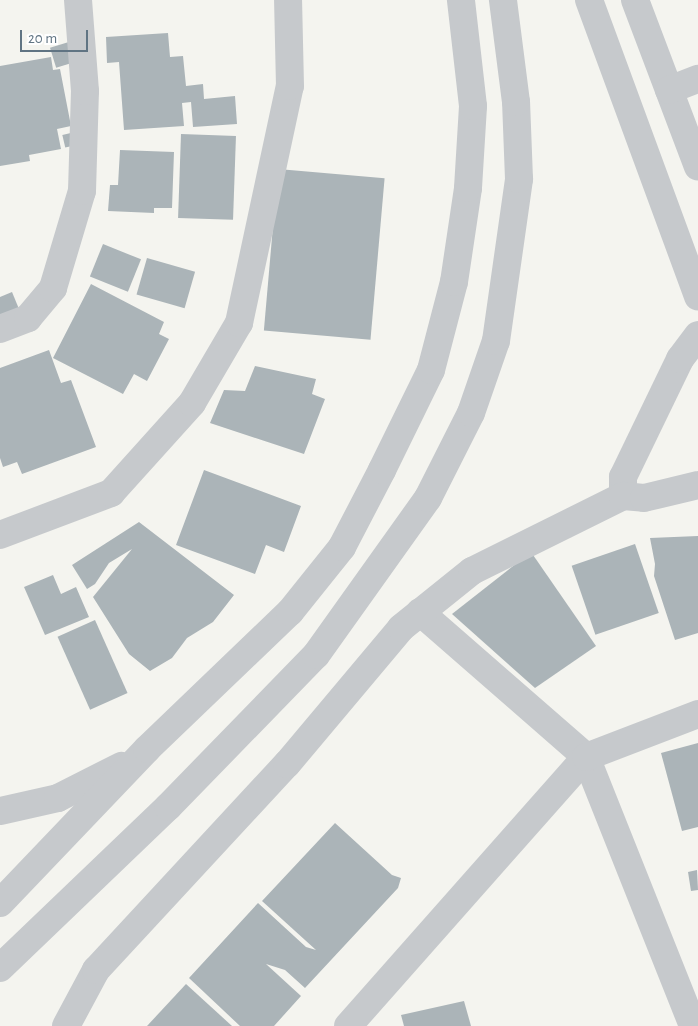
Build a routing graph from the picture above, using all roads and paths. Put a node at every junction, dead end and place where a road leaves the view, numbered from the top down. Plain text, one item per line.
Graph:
1 (78, 0) edge
2 (288, 0) edge
3 (461, 0) edge
4 (502, 0) edge
5 (588, 0) edge
6 (635, 0) edge
7 (698, 79) edge
8 (669, 90) junction
9 (698, 168) edge
10 (698, 297) edge
11 (0, 329) edge
12 (698, 335) edge
13 (698, 485) edge
14 (622, 496) junction
15 (0, 535) edge
16 (420, 612) junction
17 (698, 714) edge
18 (147, 749) junction
19 (586, 758) junction
20 (0, 811) edge
21 (0, 903) edge
22 (4, 964) edge
23 (0, 988) edge
24 (66, 1026) edge
25 (348, 1026) edge
26 (693, 1026) edge

1 - 11 street
2 - 15 street
3 - 18 street
4 - 22 street
5 - 10 street
6 - 8 street
7 - 8 street
8 - 9 street
12 - 14 street
13 - 14 street
14 - 16 street
16 - 19 street
16 - 24 street
17 - 19 street
18 - 20 street
18 - 21 street
19 - 25 street
19 - 26 street
22 - 23 street

